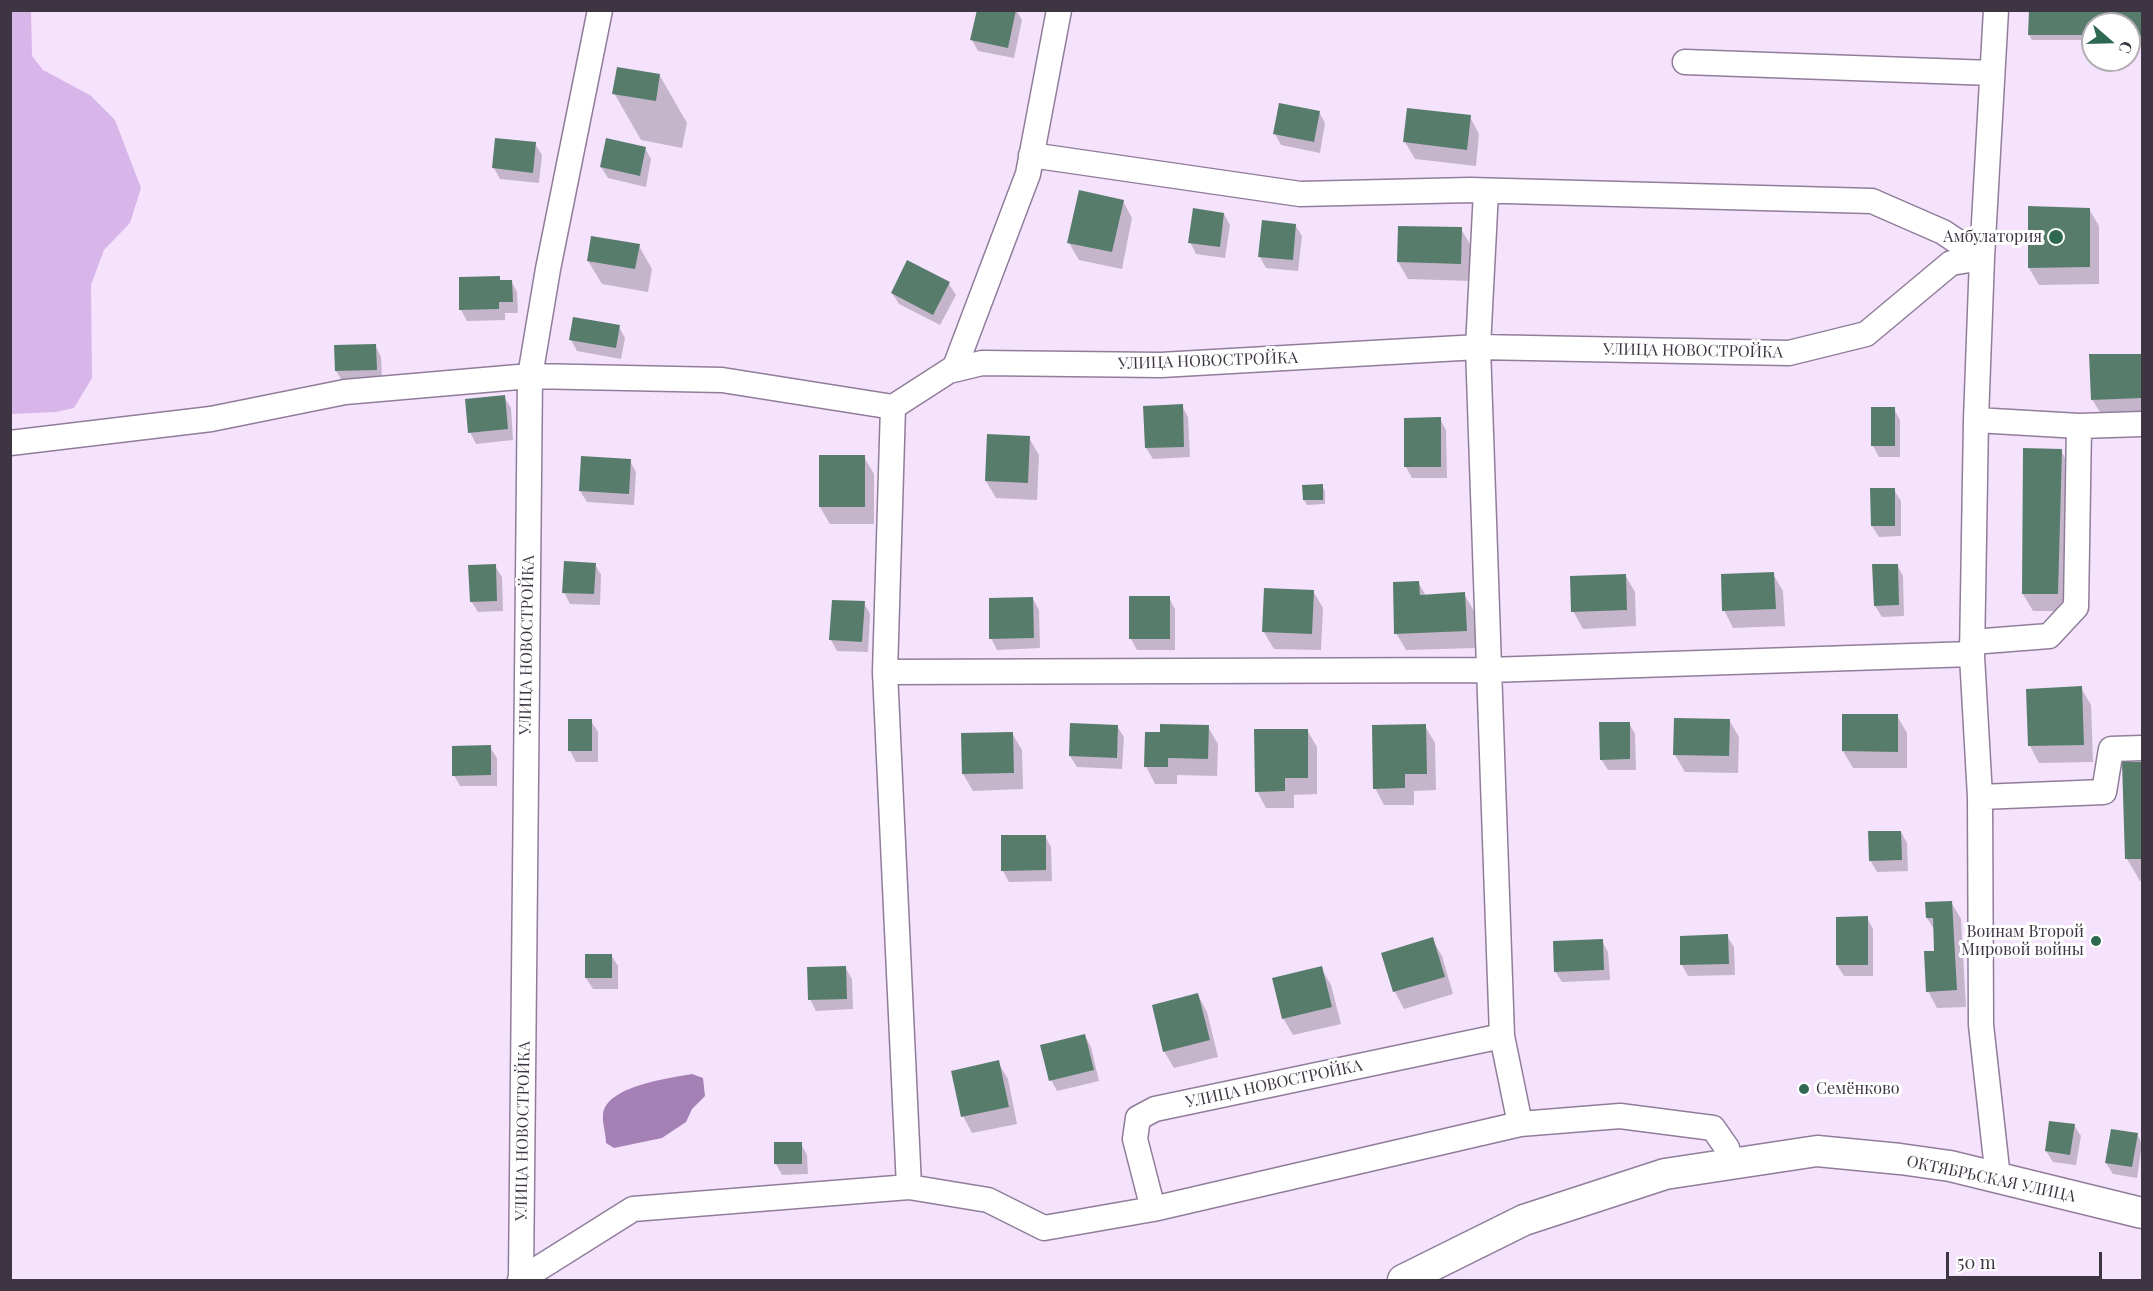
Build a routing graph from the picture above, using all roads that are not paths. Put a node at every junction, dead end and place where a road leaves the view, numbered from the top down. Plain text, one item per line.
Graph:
1 (600, 10) edge
2 (1059, 10) edge
3 (1996, 10) edge
4 (1685, 62) dead end
5 (1992, 73) junction
6 (1031, 156) junction
7 (1486, 191) junction
8 (1982, 258) junction
9 (1478, 347) junction
10 (949, 371) junction
11 (530, 376) junction
12 (893, 407) junction
13 (1976, 420) junction
14 (2142, 424) edge
15 (2079, 426) junction
16 (10, 443) edge
17 (1972, 648) junction
18 (1489, 670) junction
19 (885, 672) junction
20 (2142, 748) edge
21 (1980, 797) junction
22 (1502, 1036) junction
23 (1520, 1124) junction
24 (1731, 1163) junction
25 (1998, 1178) junction
26 (909, 1187) junction
27 (1153, 1209) junction
28 (2142, 1213) edge
29 (520, 1280) edge
30 (1403, 1281) edge

1 - 11 street, УЛИЦА НОВОСТРОЙКА
2 - 6 street, УЛИЦА НОВОСТРОЙКА
3 - 5 street
4 - 5 street
5 - 8 street
6 - 7 street
6 - 10 street, УЛИЦА НОВОСТРОЙКА
7 - 8 street
7 - 9 street
8 - 9 street, УЛИЦА НОВОСТРОЙКА
8 - 13 street
9 - 10 street, УЛИЦА НОВОСТРОЙКА
9 - 18 street
10 - 12 street, УЛИЦА НОВОСТРОЙКА
11 - 12 street
11 - 16 street
11 - 29 street, УЛИЦА НОВОСТРОЙКА
12 - 19 street
13 - 15 street
13 - 17 street
14 - 15 street
15 - 17 street
17 - 18 street
17 - 21 street
18 - 19 street
18 - 22 street
19 - 26 street
20 - 21 street
21 - 25 street
22 - 23 street
22 - 27 street, УЛИЦА НОВОСТРОЙКА
23 - 24 street
23 - 27 street
24 - 25 street, ОКТЯБРЬСКАЯ УЛИЦА
24 - 30 street, ОКТЯБРЬСКАЯ УЛИЦА
25 - 28 street, ОКТЯБРЬСКАЯ УЛИЦА
26 - 27 street
26 - 29 street

